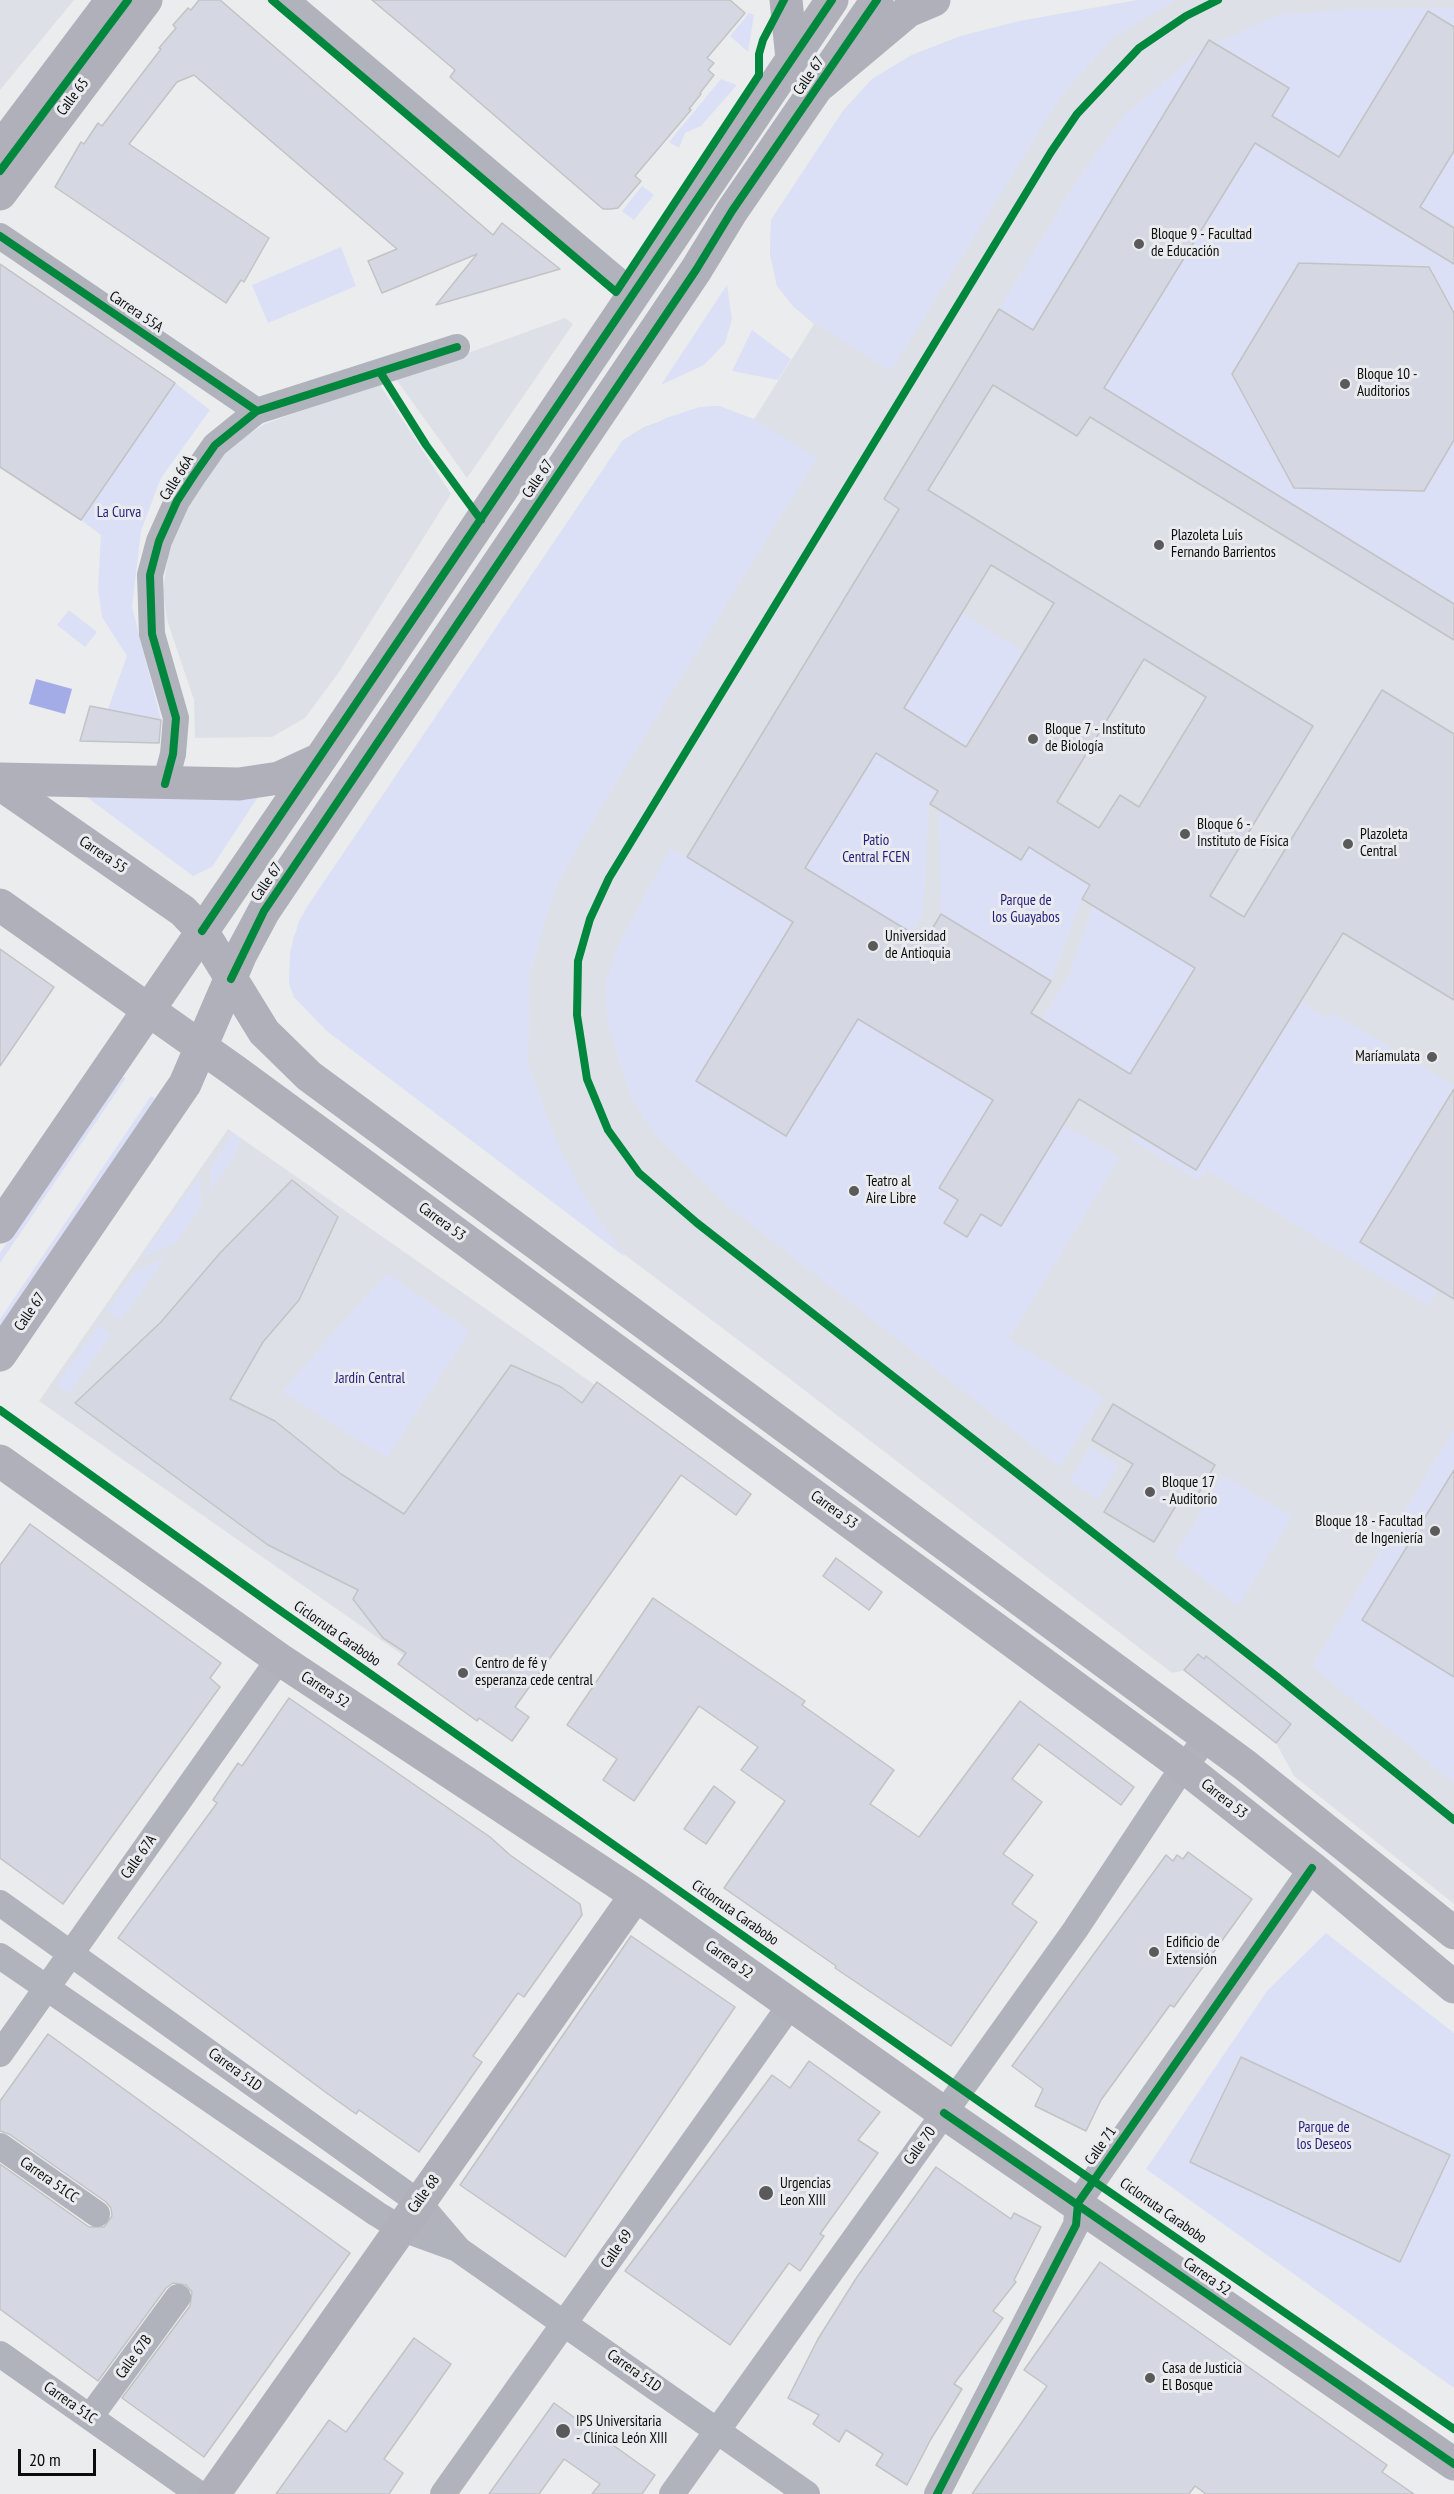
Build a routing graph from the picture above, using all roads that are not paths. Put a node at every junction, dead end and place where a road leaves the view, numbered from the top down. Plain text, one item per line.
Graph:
1 (112, 0) edge
2 (146, 0) edge
3 (286, 0) edge
4 (786, 0) edge
5 (832, 0) edge
6 (877, 0) edge
7 (934, 0) edge
8 (792, 59) junction
9 (821, 84) junction
10 (0, 149) edge
11 (0, 194) edge
12 (0, 236) edge
13 (634, 294) junction
14 (457, 346) dead end
15 (257, 411) junction
16 (321, 758) junction
17 (0, 779) edge
18 (0, 784) edge
19 (165, 784) junction
20 (0, 905) edge
21 (202, 932) junction
22 (231, 979) junction
23 (148, 1008) junction
24 (202, 1047) junction
25 (0, 1227) edge
26 (0, 1355) edge
27 (0, 1461) edge
28 (279, 1659) junction
29 (1207, 1737) junction
30 (1184, 1767) junction
31 (1312, 1868) junction
32 (636, 1895) junction
33 (0, 1903) edge
34 (1454, 1933) edge
35 (72, 1952) junction
36 (0, 1956) edge
37 (1454, 1987) edge
38 (47, 1988) junction
39 (791, 2004) junction
40 (0, 2054) edge
41 (944, 2113) junction
42 (0, 2146) edge
43 (418, 2202) junction
44 (1078, 2203) junction
45 (97, 2214) dead end
46 (400, 2228) junction
47 (459, 2250) junction
48 (178, 2296) dead end
49 (564, 2323) junction
50 (0, 2354) edge
51 (90, 2417) junction
52 (717, 2429) junction
53 (1454, 2464) edge
54 (199, 2494) edge
55 (214, 2494) edge
56 (443, 2494) edge
57 (672, 2494) edge
58 (807, 2494) edge
59 (937, 2494) edge

1 - 10 main road, Calle 65
2 - 11 main road, Calle 65
3 - 13 street
4 - 8 main road
5 - 8 main road, Calle 67
6 - 9 main road, Calle 67
7 - 9 highway
8 - 13 main road, Calle 67
9 - 22 main road, Calle 67
12 - 15 street, Carrera 55A
13 - 16 main road, Calle 67
14 - 15 street, Calle 66A
15 - 19 street, Calle 66A
16 - 19 main road
16 - 21 main road, Calle 67
17 - 19 main road
18 - 21 main road, Carrera 55
20 - 23 main road
21 - 22 main road, Carrera 55
21 - 23 main road, Calle 67
22 - 24 main road, Calle 67
22 - 29 main road
23 - 24 main road, Carrera 53
23 - 25 main road, Calle 67
24 - 26 main road, Calle 67
24 - 30 main road, Carrera 53
27 - 28 main road, Carrera 52
28 - 32 main road, Carrera 52
28 - 35 street, Calle 67A
29 - 30 street, Calle 70
29 - 34 main road
30 - 31 main road, Carrera 53
30 - 41 street, Calle 70
31 - 37 main road, Carrera 53
31 - 44 street, Calle 71
32 - 39 main road, Carrera 52
32 - 43 main road, Calle 68
33 - 35 street, Carrera 51D
35 - 38 street, Calle 67A
35 - 43 street, Carrera 51D
36 - 38 street, Carrera 51D
38 - 40 street, Calle 67A
38 - 46 street, Carrera 51D
39 - 41 main road, Carrera 52
39 - 49 street, Calle 69
41 - 44 main road, Carrera 52
41 - 52 street, Calle 70
42 - 45 street, Carrera 51CC
43 - 46 main road, Calle 68
43 - 47 street, Carrera 51D
44 - 53 main road, Carrera 52
44 - 59 street, Calle 71
46 - 47 street, Carrera 51D
46 - 55 main road, Calle 68
47 - 49 street, Carrera 51D
48 - 51 street, Calle 67B
49 - 52 street, Carrera 51D
49 - 56 street, Calle 69
50 - 51 street, Carrera 51C
51 - 54 street, Carrera 51C
52 - 57 street, Calle 70
52 - 58 street, Carrera 51D

